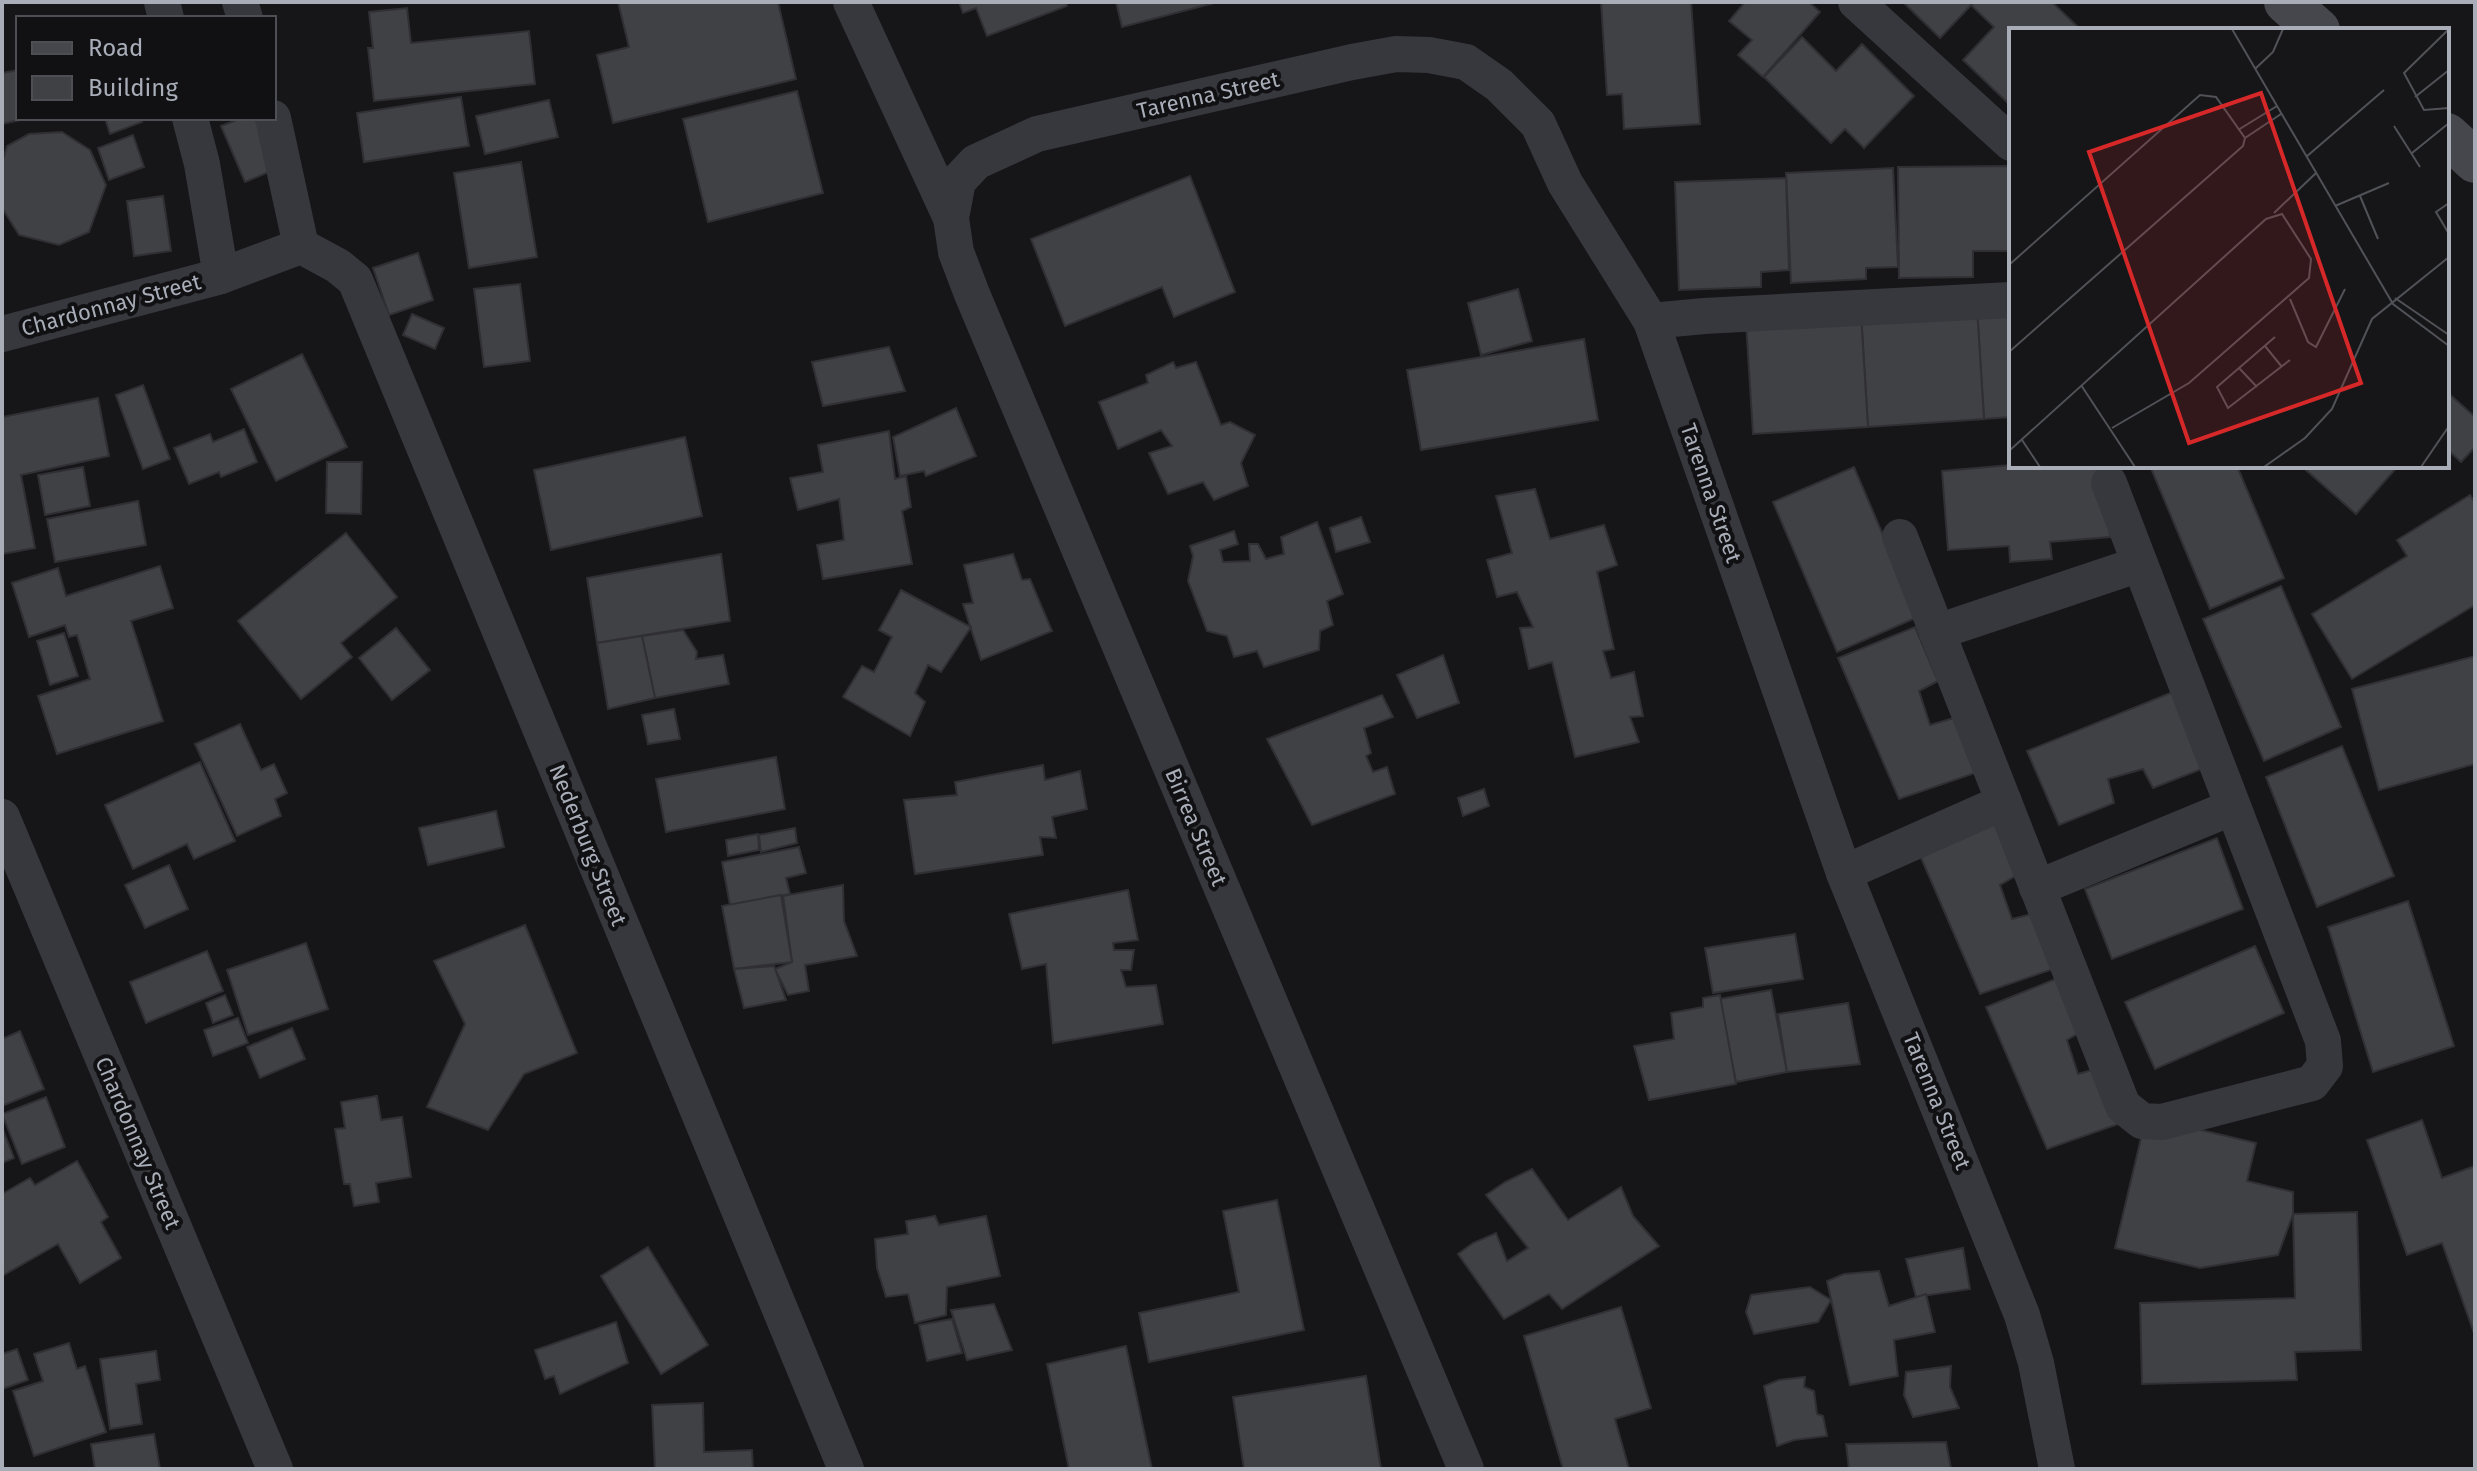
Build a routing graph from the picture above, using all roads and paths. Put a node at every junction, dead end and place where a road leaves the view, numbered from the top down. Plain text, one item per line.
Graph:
1 (851, 2) edge
2 (1856, 2) edge
3 (2286, 2) edge
4 (2316, 28) edge
5 (191, 120) edge
6 (273, 120) edge
7 (2449, 137) edge
8 (2009, 141) edge
9 (2475, 161) edge
10 (958, 181) joint
11 (951, 218) junction
12 (301, 246) junction
13 (221, 276) junction
14 (2009, 300) edge
15 (1651, 321) junction
16 (2, 334) edge
17 (2109, 483) dead end
18 (1900, 537) dead end
19 (2140, 564) junction
20 (1937, 632) junction
21 (2004, 802) junction
22 (2233, 807) junction
23 (2, 817) edge
24 (1844, 873) junction
25 (2037, 888) junction
26 (275, 1469) edge
27 (846, 1469) edge
28 (1466, 1469) edge
29 (2057, 1469) edge

1 - 11 street
2 - 8 street
3 - 4 street
5 - 13 street
6 - 12 street
7 - 9 street
10 - 11 street, Birrea Street
10 - 15 street, Tarenna Street
11 - 28 street, Birrea Street
12 - 13 street
12 - 27 street, Nederburg Street
13 - 16 street, Chardonnay Street
14 - 15 street
15 - 24 street, Tarenna Street
17 - 19 street
18 - 20 street
19 - 20 street
19 - 22 street
20 - 21 street
21 - 24 street
21 - 25 street
22 - 25 street
22 - 25 street
23 - 26 street, Chardonnay Street
24 - 29 street, Tarenna Street

